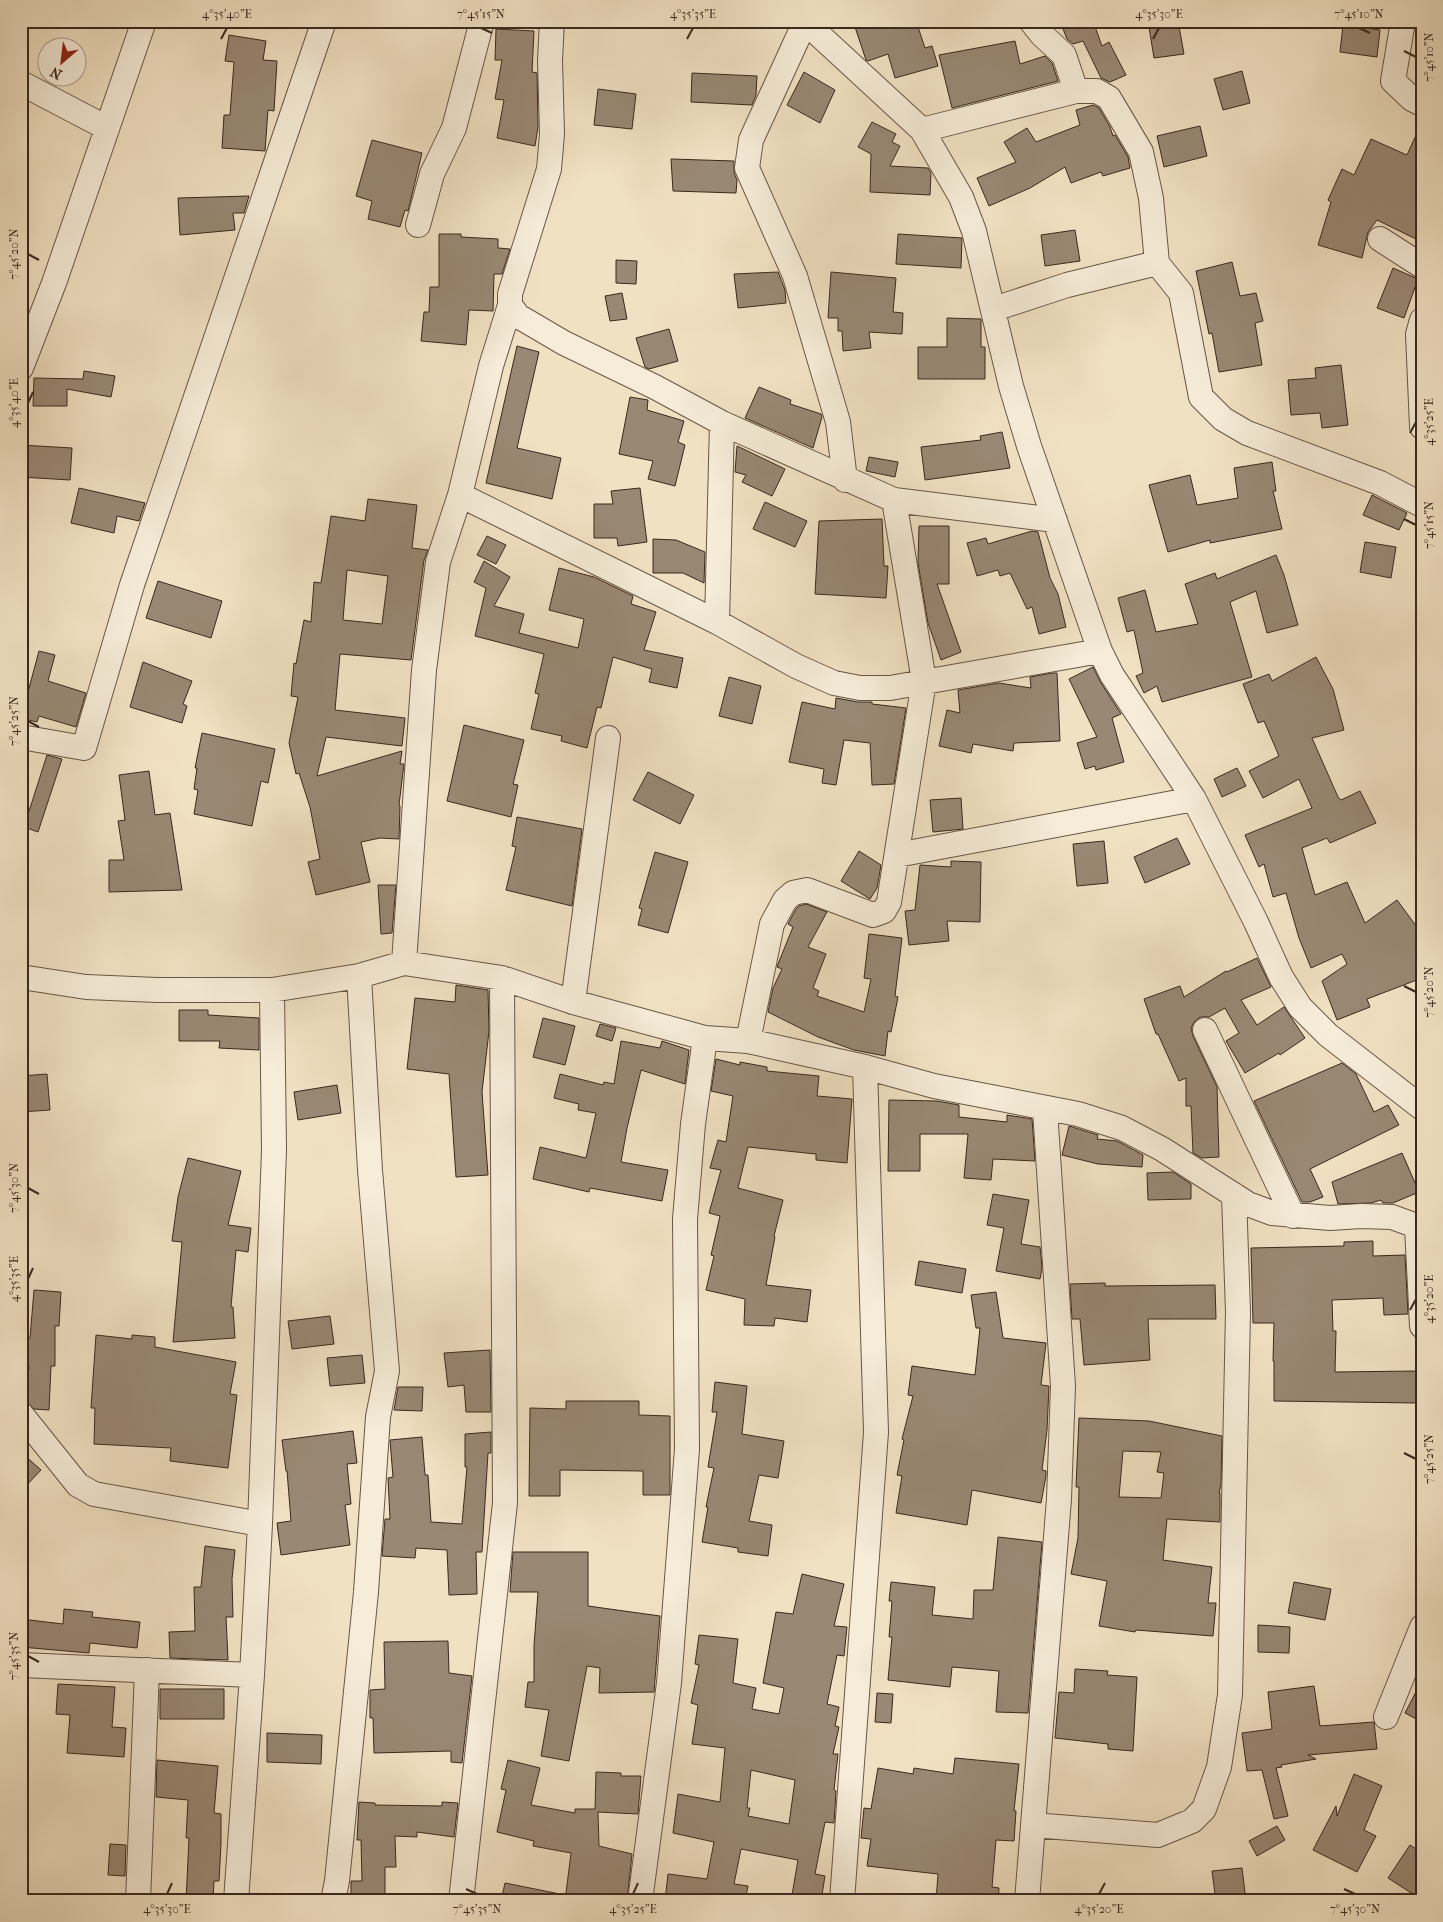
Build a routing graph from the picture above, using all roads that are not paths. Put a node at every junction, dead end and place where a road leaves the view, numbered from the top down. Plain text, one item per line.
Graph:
1 (144, 21) edge
2 (324, 21) edge
3 (482, 21) edge
4 (552, 21) edge
5 (1031, 21) edge
6 (1403, 21) edge
7 (804, 22) edge
8 (21, 83) edge
9 (1076, 91) junction
10 (1422, 104) edge
11 (107, 128) junction
12 (922, 130) junction
13 (418, 225) dead end
14 (1380, 239) dead end
15 (1157, 263) junction
16 (1422, 266) edge
17 (510, 305) junction
18 (994, 309) junction
19 (1422, 320) edge
20 (21, 368) edge
21 (722, 423) junction
22 (1422, 427) edge
23 (845, 480) junction
24 (460, 495) junction
25 (894, 500) junction
26 (1422, 505) edge
27 (1055, 520) junction
28 (717, 622) junction
29 (1100, 651) junction
30 (924, 682) junction
31 (21, 737) edge
32 (608, 738) dead end
33 (1194, 799) junction
34 (897, 854) junction
35 (404, 963) junction
36 (359, 976) junction
37 (21, 977) edge
38 (502, 978) junction
39 (272, 990) junction
40 (573, 1002) junction
41 (1205, 1030) dead end
42 (706, 1038) junction
43 (748, 1042) junction
44 (866, 1067) junction
45 (1422, 1108) edge
46 (1045, 1109) junction
47 (1234, 1194) junction
48 (1293, 1216) junction
49 (1420, 1228) edge
50 (1422, 1326) edge
51 (21, 1414) edge
52 (260, 1524) junction
53 (1422, 1627) edge
54 (21, 1665) edge
55 (147, 1670) junction
56 (252, 1675) junction
57 (1386, 1717) dead end
58 (1033, 1825) junction
59 (138, 1901) edge
60 (236, 1901) edge
61 (334, 1901) edge
62 (461, 1901) edge
63 (640, 1901) edge
64 (842, 1901) edge
65 (1027, 1901) edge

1 - 11 street
2 - 31 street
3 - 13 street
4 - 17 street
5 - 9 street
6 - 10 street
7 - 12 street
7 - 23 street
8 - 11 street
9 - 12 street
9 - 15 street
11 - 20 street
12 - 18 street
14 - 16 street
15 - 18 street
15 - 26 street
17 - 21 street
17 - 24 street
18 - 27 street
19 - 22 street
21 - 23 street
21 - 28 street
23 - 25 street
24 - 28 street
24 - 35 street
25 - 27 street
25 - 30 street
27 - 29 street
28 - 30 street
29 - 30 street
29 - 33 street
30 - 34 street
32 - 40 street
33 - 34 street
33 - 45 street
34 - 43 street
35 - 36 street
35 - 38 street
36 - 39 street
36 - 61 street
37 - 39 street
38 - 40 street
38 - 62 street
39 - 52 street
40 - 42 street
41 - 48 street
42 - 43 street
42 - 63 street
43 - 44 street
44 - 46 street
44 - 64 street
46 - 47 street
46 - 58 street
47 - 48 street
47 - 58 street
48 - 49 street
49 - 50 street
51 - 52 street
52 - 56 street
53 - 57 street
54 - 55 street
55 - 56 street
55 - 59 street
56 - 60 street
58 - 65 street

